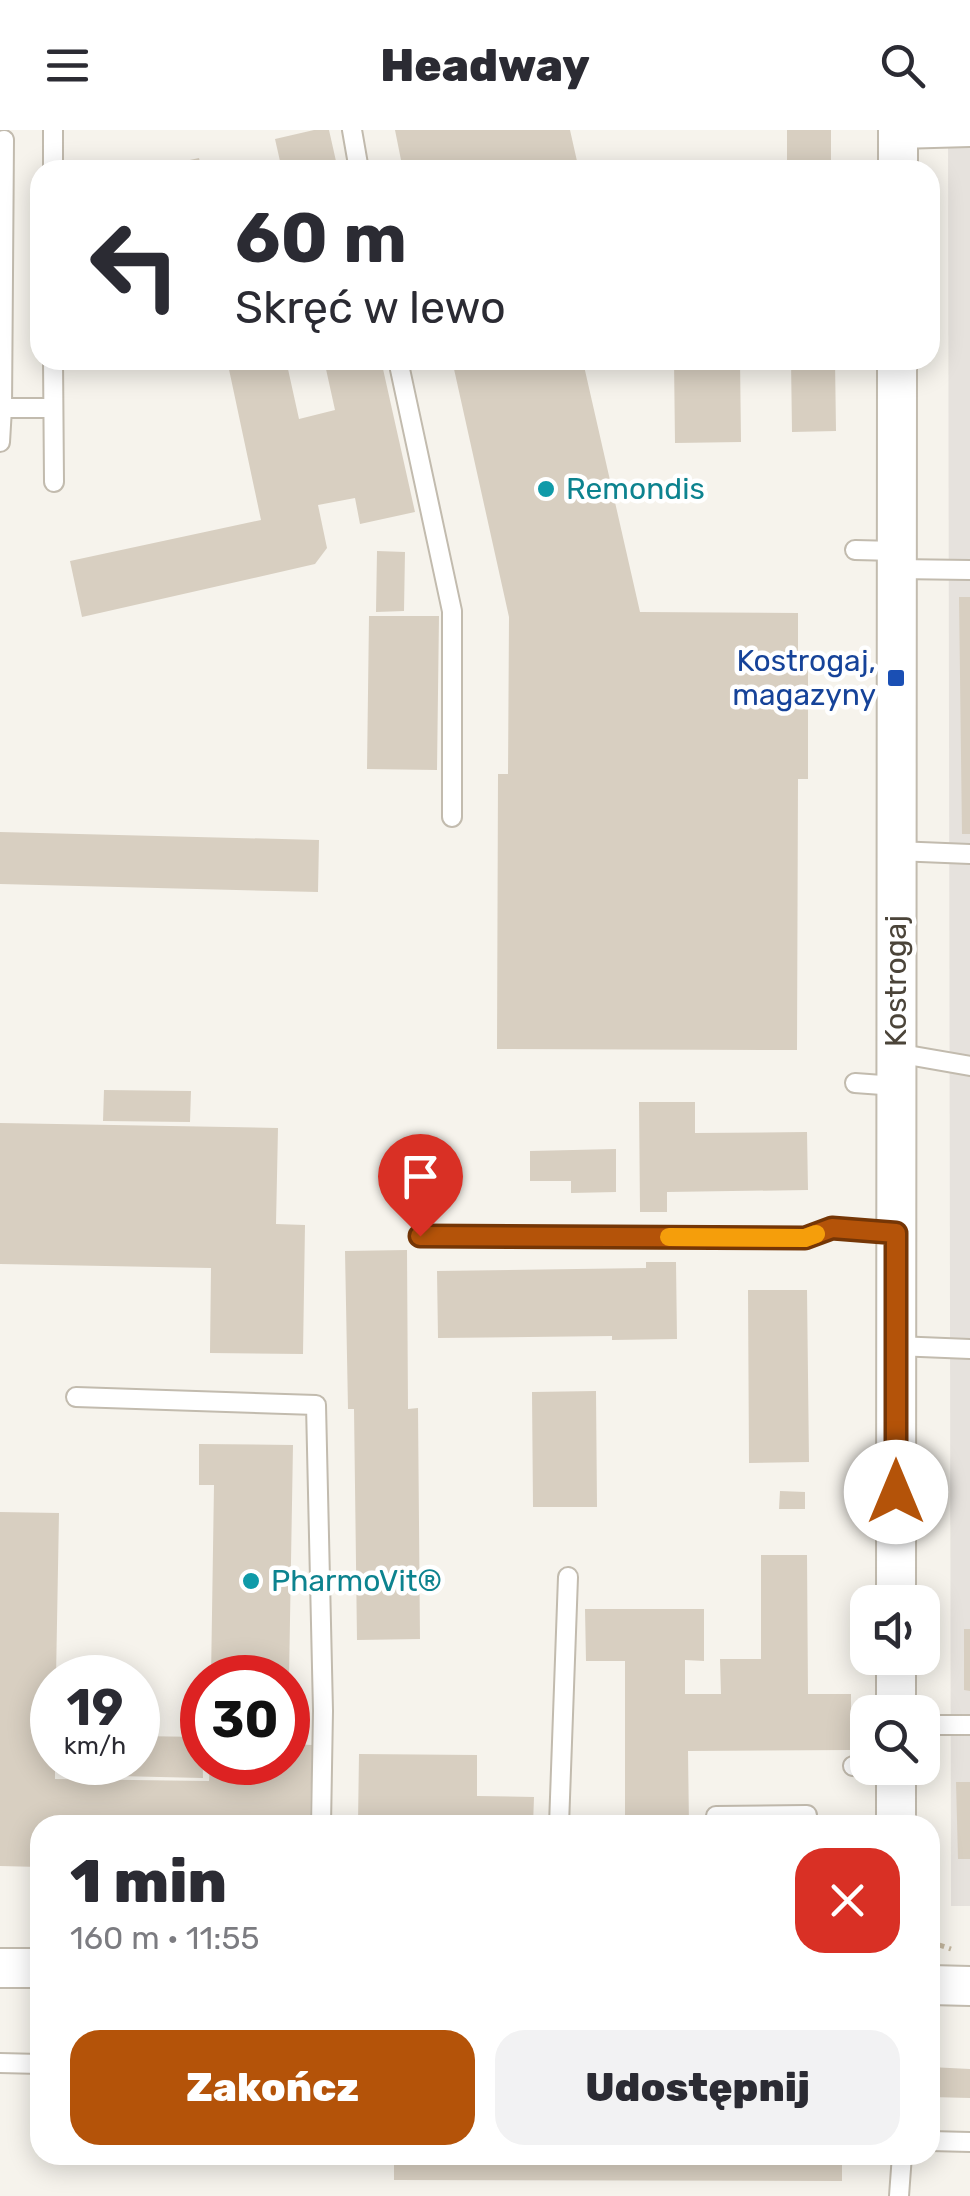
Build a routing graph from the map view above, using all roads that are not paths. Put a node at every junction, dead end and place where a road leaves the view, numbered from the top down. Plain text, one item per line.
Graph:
1 (54, 130) edge
2 (352, 130) edge
3 (970, 137) edge
4 (0, 141) edge
5 (898, 146) edge
6 (54, 160) edge
7 (358, 160) edge
8 (53, 370) edge
9 (400, 370) edge
10 (897, 370) edge
11 (53, 408) junction
12 (1, 415) edge
13 (0, 442) edge
14 (54, 482) dead end
15 (855, 550) dead end
16 (897, 560) junction
17 (970, 570) edge
18 (452, 817) dead end
19 (896, 851) junction
20 (970, 854) edge
21 (970, 1066) edge
22 (896, 1070) junction
23 (855, 1083) dead end
24 (896, 1233) junction
25 (420, 1236) dead end
26 (896, 1346) junction
27 (970, 1349) edge
28 (76, 1397) dead end
29 (568, 1577) dead end
30 (896, 1585) edge
31 (970, 1725) edge
32 (940, 1726) edge
33 (896, 1785) edge
34 (321, 1815) edge
35 (559, 1815) edge
36 (896, 1815) edge
37 (0, 1968) edge
38 (30, 1968) edge
39 (940, 1985) edge
40 (970, 1986) edge
41 (0, 2063) edge
42 (30, 2064) edge
43 (940, 2141) edge
44 (970, 2142) edge
45 (901, 2165) edge
46 (899, 2196) edge

1 - 6 lane
2 - 7 lane
3 - 5 lane
4 - 12 lane
8 - 11 lane
9 - 18 lane
10 - 16 street, Kostrogaj
11 - 12 lane
11 - 14 lane
12 - 13 lane
15 - 16 lane
16 - 17 lane
16 - 19 street, Kostrogaj
19 - 20 lane
19 - 22 street, Kostrogaj
21 - 22 lane
22 - 23 lane
22 - 24 street, Kostrogaj
24 - 25 lane
24 - 26 street, Kostrogaj
26 - 27 lane
26 - 30 street, Kostrogaj
28 - 34 lane
29 - 35 lane
31 - 32 lane
33 - 36 street
37 - 38 street
39 - 40 street
41 - 42 lane
43 - 44 lane
45 - 46 lane

